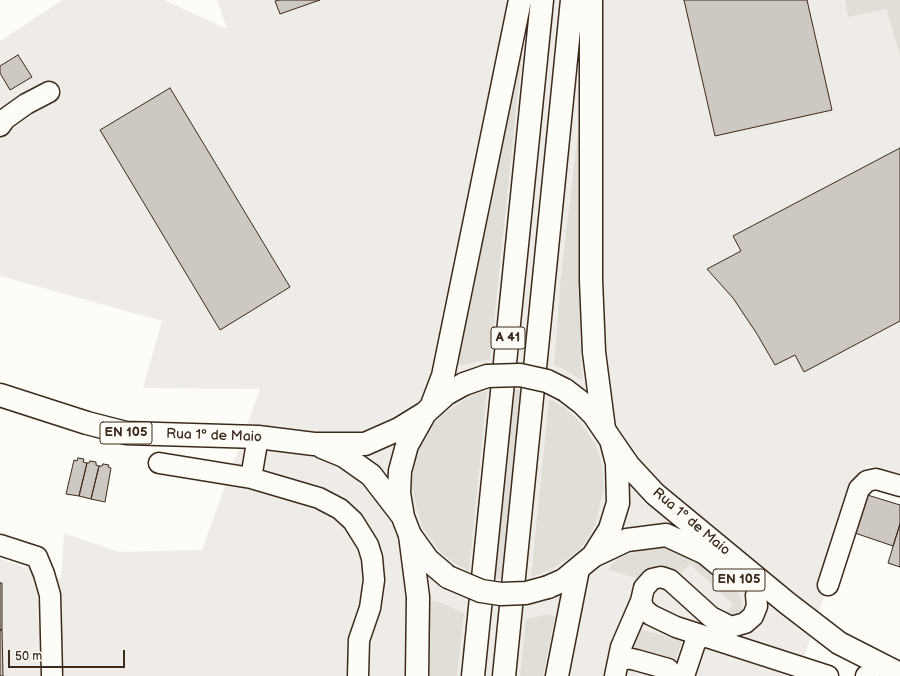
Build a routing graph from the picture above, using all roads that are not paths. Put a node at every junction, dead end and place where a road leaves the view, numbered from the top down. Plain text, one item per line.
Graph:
1 (520, 0) edge
2 (542, 0) edge
3 (572, 0) edge
4 (592, 0) edge
5 (49, 92) dead end
6 (0, 126) edge
7 (0, 395) edge
8 (428, 409) junction
9 (607, 435) junction
10 (258, 437) junction
11 (314, 444) junction
12 (159, 463) dead end
13 (251, 478) junction
14 (900, 486) edge
15 (407, 526) junction
16 (0, 545) edge
17 (585, 563) junction
18 (828, 585) dead end
19 (756, 595) junction
20 (641, 601) junction
21 (705, 636) junction
22 (616, 669) edge
23 (679, 674) edge
24 (900, 674) edge
25 (52, 676) edge
26 (358, 676) edge
27 (417, 676) edge
28 (473, 676) edge
29 (504, 676) edge
30 (557, 676) edge
31 (828, 676) edge
32 (869, 676) edge

1 - 8 main road
2 - 28 main road, A 41
3 - 29 main road, A 41
4 - 9 main road
5 - 6 street
7 - 10 main road, Rua 1º de Maio / EN 105
8 - 9 main road, EN 105, bridge
8 - 11 main road, Rua 1º de Maio / EN 105
8 - 15 main road, EN 105
9 - 17 main road, EN 105
9 - 24 main road, Rua 1º de Maio / EN 105
10 - 11 main road, Rua 1º de Maio / EN 105
10 - 13 street
11 - 15 main road, Rua 1º de Maio / EN 105
12 - 13 street
13 - 26 street
14 - 18 street
15 - 17 main road, EN 105, bridge
15 - 27 main road
16 - 25 street
17 - 19 main road, Rua 1º de Maio / EN 105
17 - 30 main road
19 - 20 street
19 - 32 main road, Rua 1º de Maio / EN 105
20 - 21 street
20 - 22 street
21 - 23 street
21 - 31 street
22 - 23 street

